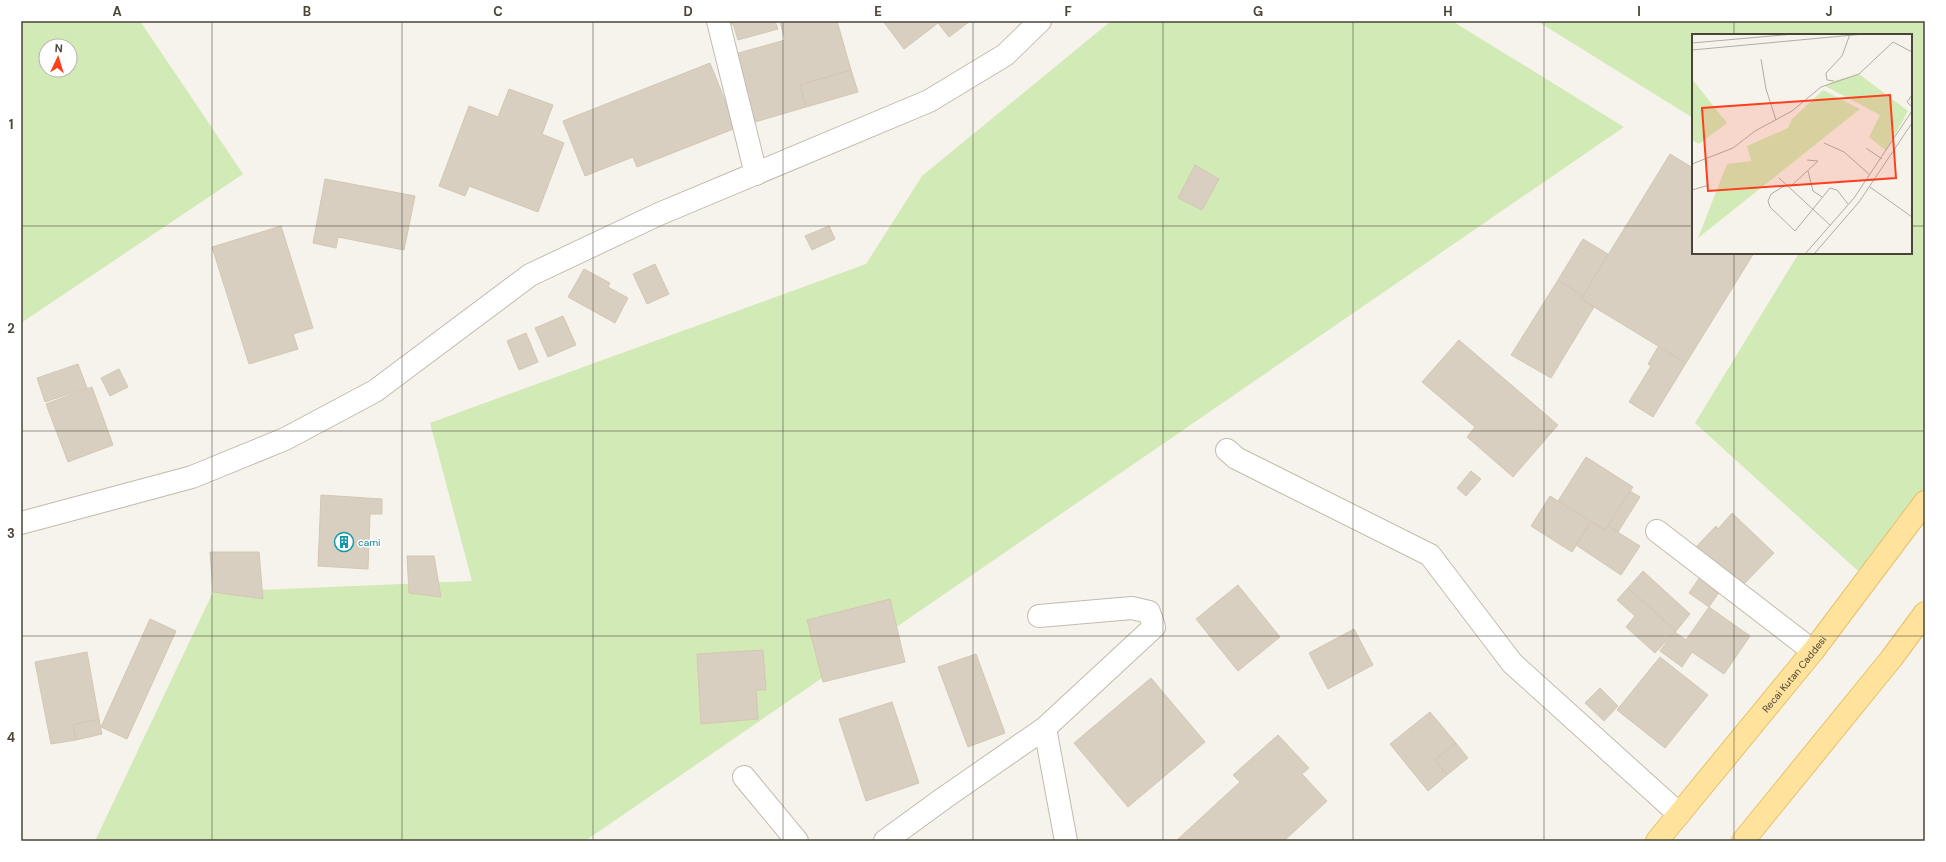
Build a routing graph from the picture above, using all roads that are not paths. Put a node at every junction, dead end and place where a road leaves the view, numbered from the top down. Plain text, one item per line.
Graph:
1 (718, 21) edge
2 (1040, 21) edge
3 (756, 174) junction
4 (1227, 450) dead end
5 (1925, 502) edge
6 (21, 523) edge
7 (1657, 532) dead end
8 (1925, 613) edge
9 (1039, 616) dead end
10 (1813, 651) junction
11 (1045, 728) junction
12 (744, 777) dead end
13 (1680, 814) junction
14 (797, 841) edge
15 (885, 841) edge
16 (1066, 841) edge
17 (1657, 841) edge
18 (1742, 841) edge

1 - 3 street
2 - 3 street
3 - 6 street
4 - 13 street
5 - 10 main road, Recai Kutan Caddesi
7 - 10 street
8 - 18 main road
9 - 11 street
10 - 13 main road, Recai Kutan Caddesi
11 - 15 street
11 - 16 street
12 - 14 street
13 - 17 main road, Recai Kutan Caddesi

